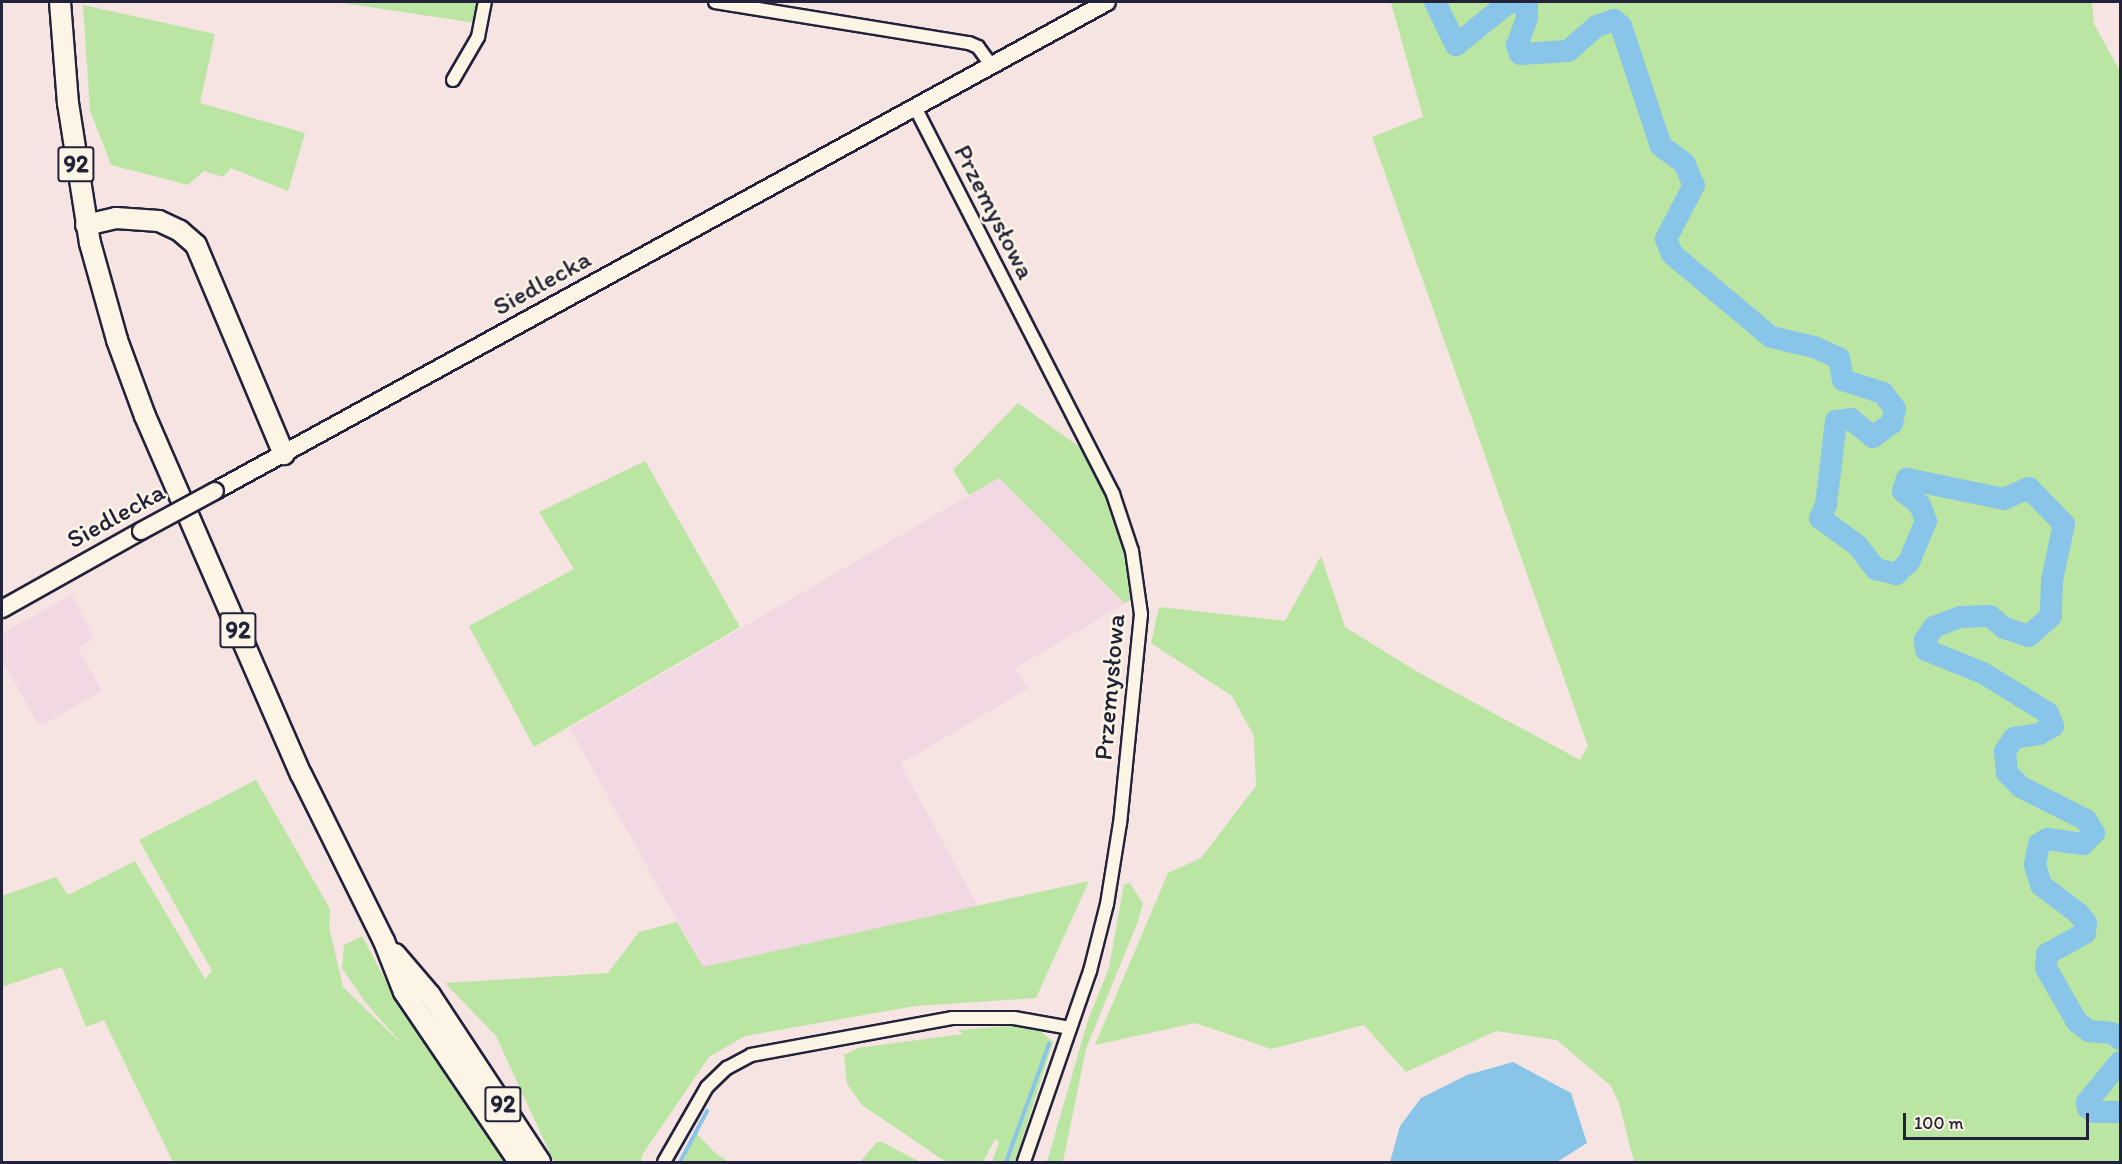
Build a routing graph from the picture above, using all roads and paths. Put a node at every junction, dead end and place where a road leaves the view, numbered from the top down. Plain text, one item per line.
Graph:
1 (60, 2) edge
2 (485, 2) edge
3 (716, 2) edge
4 (1107, 2) edge
5 (991, 65) junction
6 (453, 80) dead end
7 (915, 107) junction
8 (86, 225) junction
9 (284, 454) junction
10 (2, 609) edge
11 (384, 941) junction
12 (1070, 1028) junction
13 (519, 1162) edge
14 (540, 1162) edge
15 (664, 1162) edge
16 (1024, 1162) edge

1 - 8 main road, 92
2 - 6 street
3 - 5 street
4 - 5 main road, Siedlecka
5 - 7 main road, Siedlecka
7 - 9 main road, Siedlecka
7 - 12 street, Przemysłowa
8 - 9 main road
8 - 11 main road, 92
9 - 10 main road, Siedlecka, bridge
11 - 13 main road, 92
11 - 14 main road, 92
12 - 15 street
12 - 16 street, Przemysłowa

